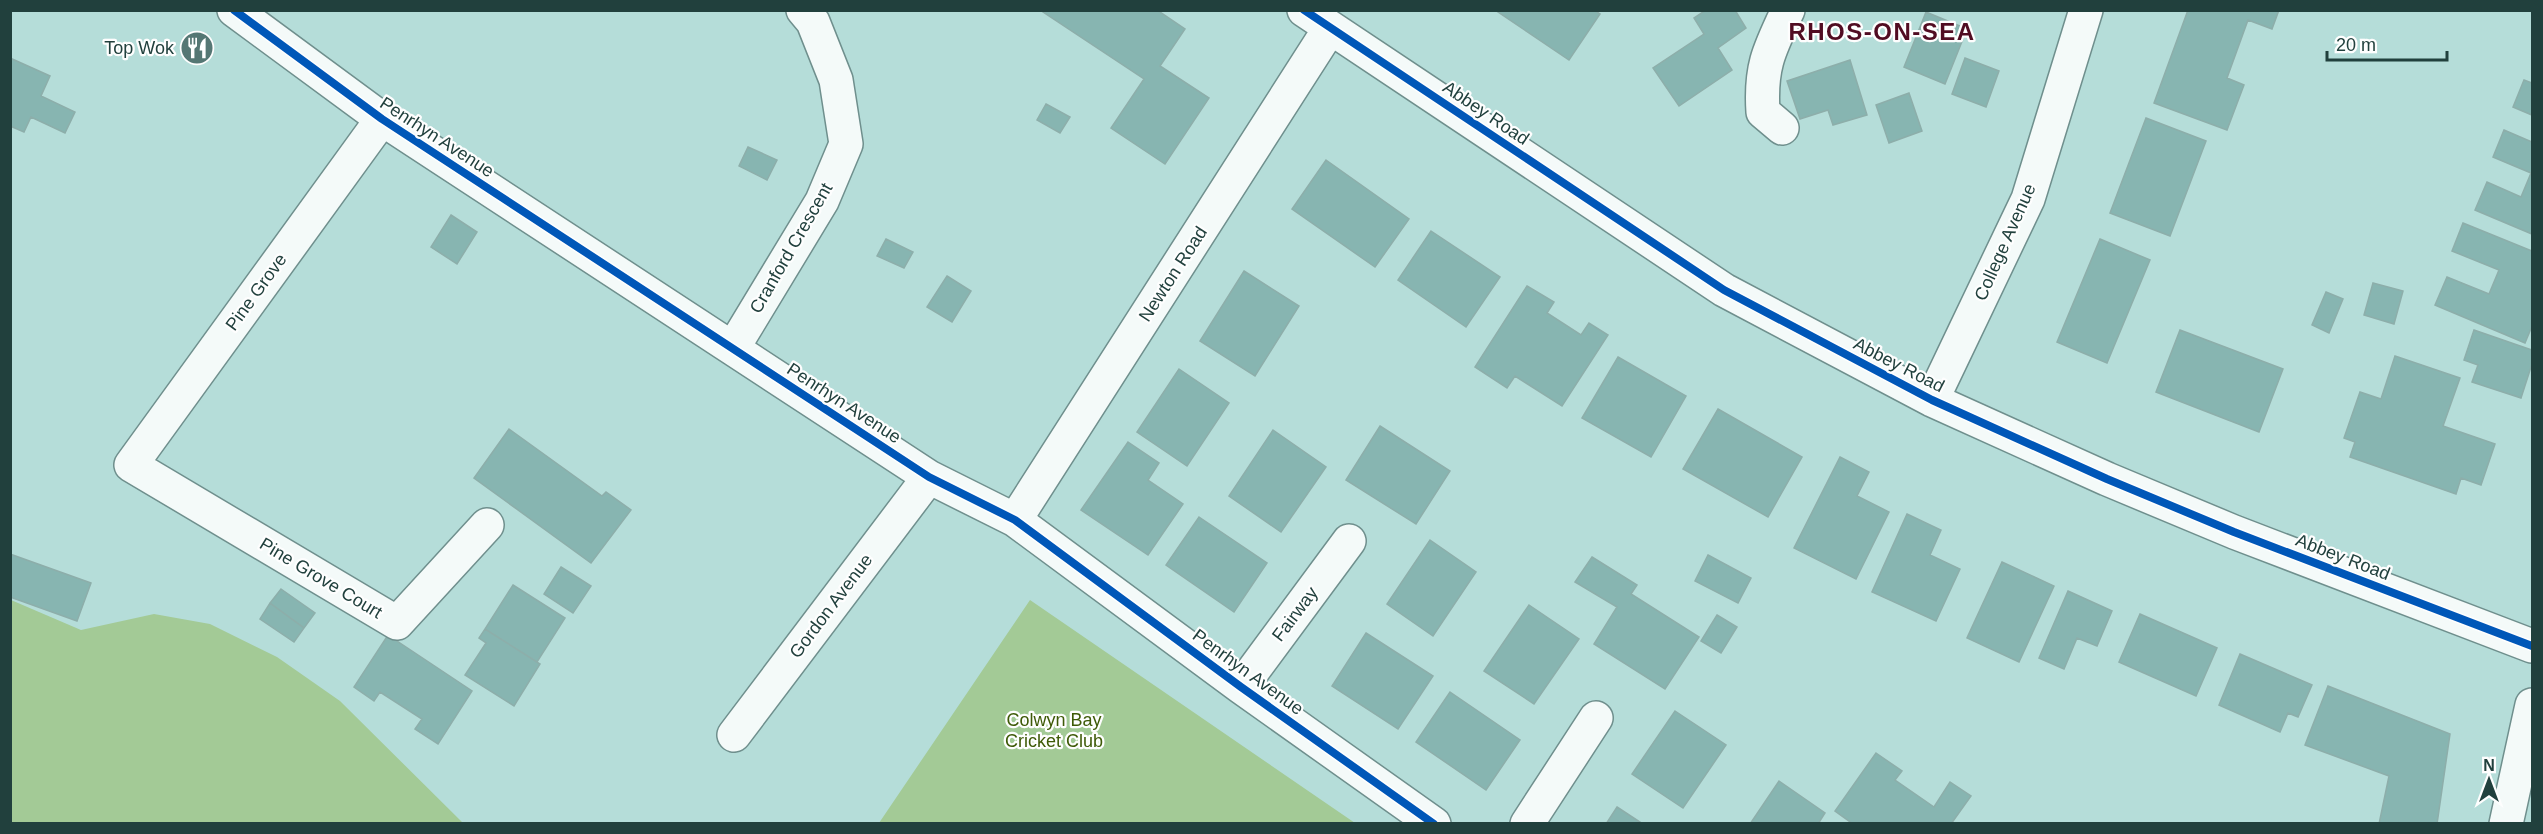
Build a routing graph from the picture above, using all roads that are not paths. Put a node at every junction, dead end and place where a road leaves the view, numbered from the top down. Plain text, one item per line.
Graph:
1 (234, 10) edge
2 (803, 10) edge
3 (1788, 10) edge
4 (2086, 10) edge
5 (1317, 19) edge
6 (382, 119) junction
7 (1782, 128) dead end
8 (733, 348) junction
9 (1932, 400) junction
10 (131, 465) joint
11 (929, 477) junction
12 (1015, 520) junction
13 (487, 525) dead end
14 (1349, 541) dead end
15 (2532, 646) edge
16 (1241, 687) junction
17 (2532, 705) edge
18 (1596, 718) dead end
19 (734, 735) dead end
20 (1434, 824) edge
21 (1527, 824) edge
22 (2506, 824) edge

1 - 6 street, Penrhyn Avenue
2 - 8 street, Cranford Crescent
3 - 7 street
4 - 9 street, College Avenue
5 - 9 street, Abbey Road
5 - 12 street, Newton Road
6 - 8 street, Penrhyn Avenue
6 - 10 street, Pine Grove
8 - 11 street, Penrhyn Avenue
9 - 15 street, Abbey Road
10 - 13 street, Pine Grove Court
11 - 12 street, Penrhyn Avenue
11 - 19 street, Gordon Avenue
12 - 16 street, Penrhyn Avenue
14 - 16 street, Fairway
16 - 20 street, Penrhyn Avenue
17 - 22 street
18 - 21 street

